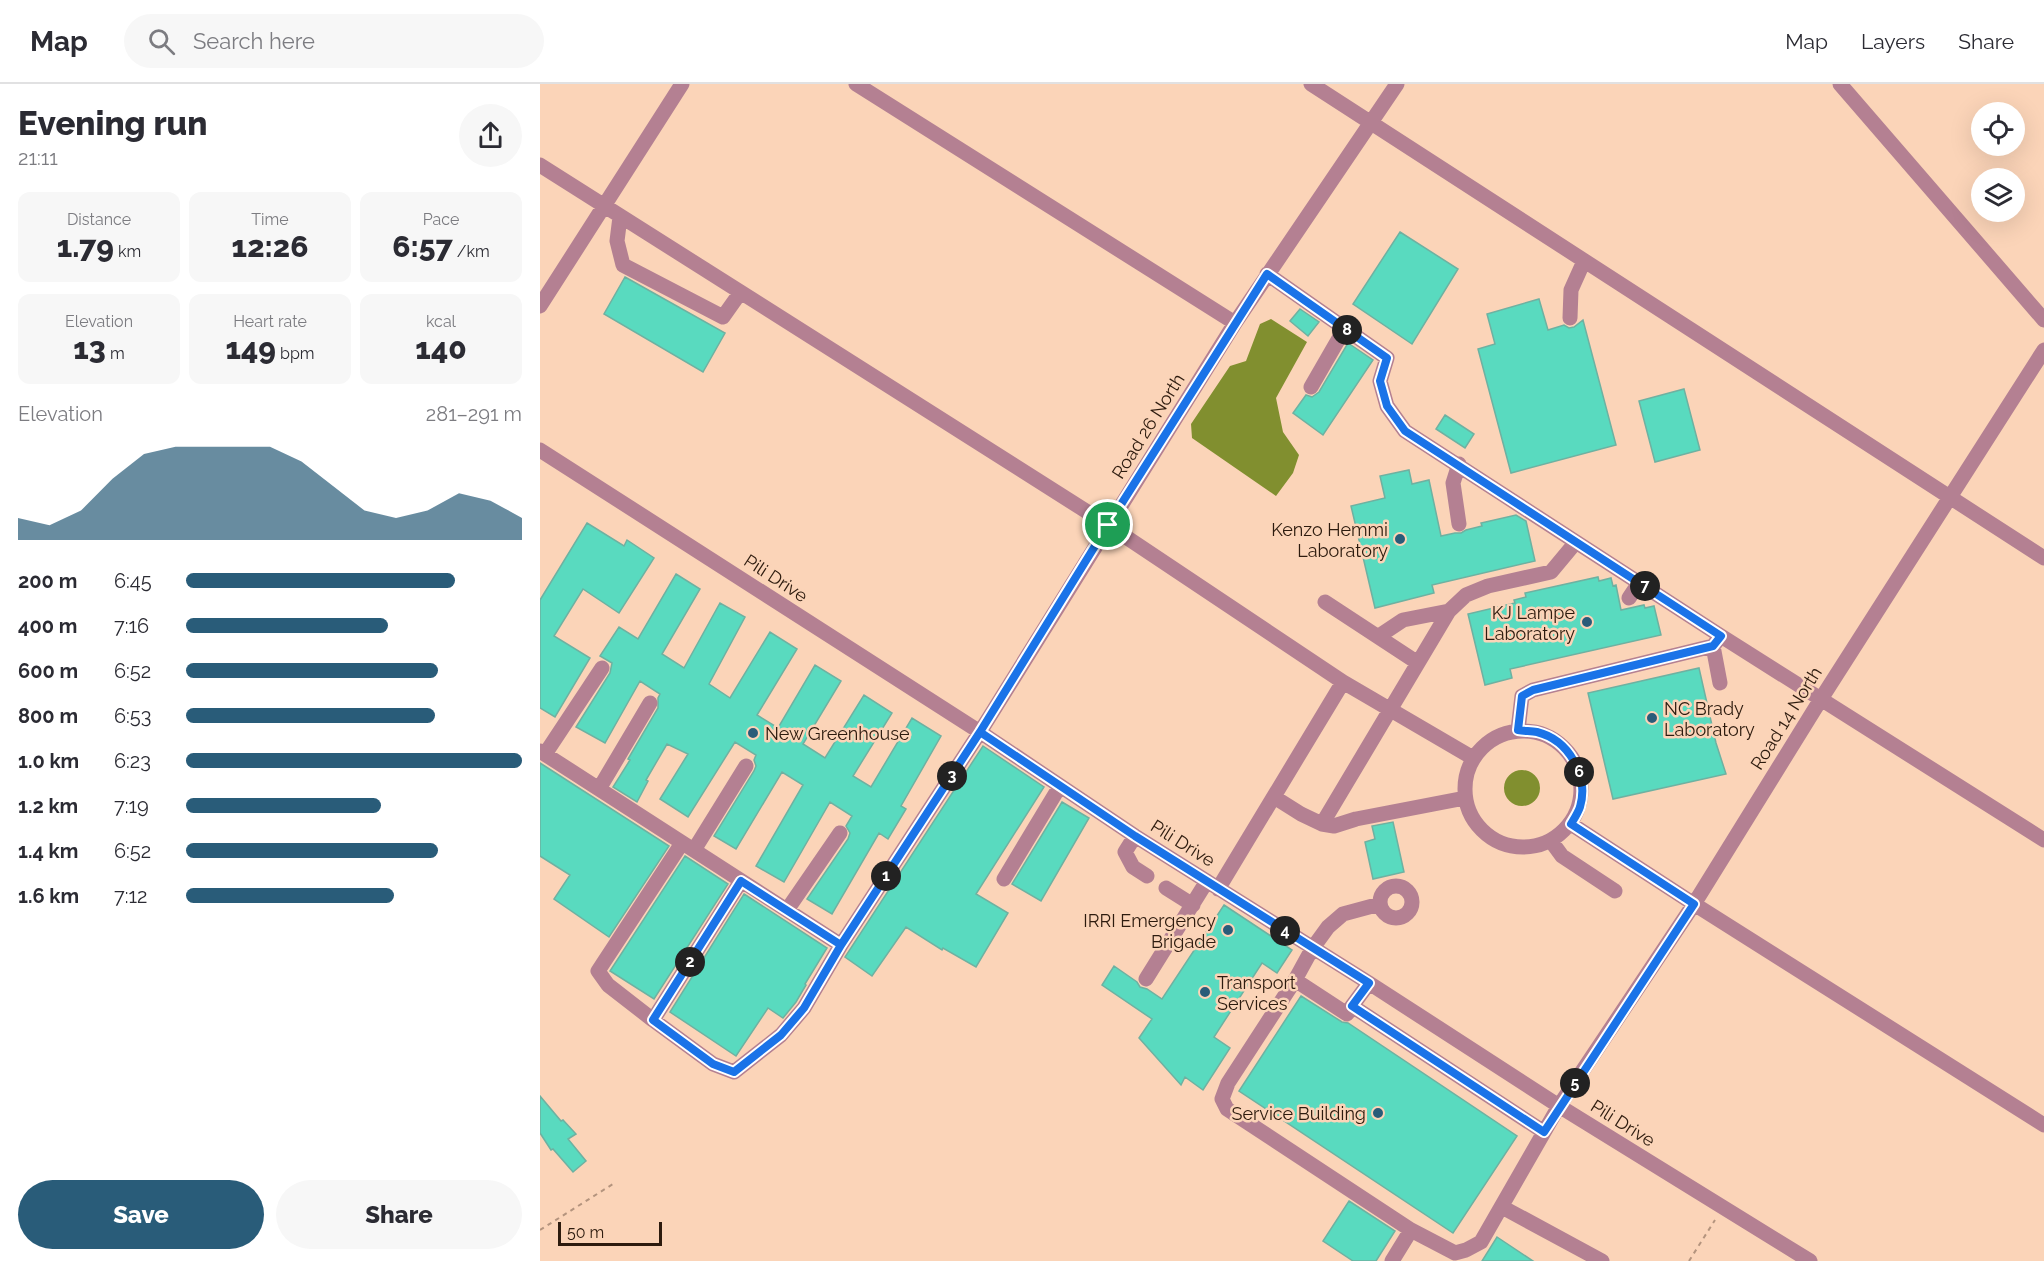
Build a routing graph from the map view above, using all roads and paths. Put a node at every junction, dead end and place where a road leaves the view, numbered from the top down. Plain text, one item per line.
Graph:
1 (682, 84) edge
2 (856, 84) edge
3 (1311, 84) edge
4 (1397, 84) edge
5 (1840, 84) edge
6 (872, 88) edge
7 (1372, 124) junction
8 (540, 165) edge
9 (605, 207) junction
10 (620, 217) junction
11 (1584, 261) junction
12 (1267, 274) junction
13 (740, 293) junction
14 (540, 306) edge
15 (1570, 318) dead end
16 (2044, 320) edge
17 (1235, 323) junction
18 (1345, 328) junction
19 (2044, 350) edge
20 (1311, 387) dead end
21 (540, 450) edge
22 (1459, 464) junction
23 (1950, 497) junction
24 (1459, 524) dead end
25 (1108, 525) junction
26 (1576, 542) junction
27 (2044, 558) edge
28 (1639, 582) junction
29 (1629, 598) dead end
30 (1325, 602) dead end
31 (1449, 610) junction
32 (1379, 636) junction
33 (1717, 641) junction
34 (1418, 663) junction
35 (602, 668) dead end
36 (1343, 682) junction
37 (1720, 683) dead end
38 (1821, 699) junction
39 (650, 703) dead end
40 (1389, 709) junction
41 (1518, 730) junction
42 (980, 732) junction
43 (542, 753) edge
44 (1473, 758) junction
45 (746, 765) dead end
46 (1060, 786) junction
47 (599, 789) junction
48 (1274, 797) junction
49 (1465, 798) junction
50 (1322, 824) junction
51 (1571, 824) junction
52 (840, 833) dead end
53 (1135, 836) junction
54 (2044, 840) edge
55 (1551, 841) junction
56 (688, 846) junction
57 (1147, 876) dead end
58 (1004, 879) dead end
59 (741, 881) junction
60 (1212, 885) junction
61 (1166, 888) dead end
62 (1615, 891) dead end
63 (1380, 904) dead end
64 (1694, 904) junction
65 (1193, 905) junction
66 (788, 910) junction
67 (841, 945) junction
68 (1312, 949) junction
69 (1146, 979) dead end
70 (1295, 980) junction
71 (1369, 983) junction
72 (1352, 1006) junction
73 (653, 1020) junction
74 (1559, 1106) junction
75 (2044, 1125) edge
76 (1544, 1132) junction
77 (613, 1184) dead end
78 (1502, 1207) junction
79 (1719, 1214) dead end
80 (540, 1230) edge
81 (1411, 1230) junction
82 (1392, 1261) edge
83 (1602, 1261) edge
84 (1689, 1261) edge
85 (1810, 1261) edge

1 - 9 street
2 - 6 street
3 - 7 street
4 - 7 street, Road 26 North
5 - 16 street
6 - 17 street
7 - 11 street
7 - 12 street, Road 26 North
8 - 9 street
9 - 10 street
9 - 14 street
10 - 13 street
10 - 13 street
11 - 15 street
11 - 23 street
12 - 17 street, Road 26 North
12 - 18 street
13 - 25 street
17 - 25 street, Road 26 North
18 - 20 street
18 - 22 street
19 - 23 street, Road 14 North
21 - 42 street, Pili Drive
22 - 24 street
22 - 26 street
23 - 27 street
23 - 38 street, Road 14 North
25 - 36 street
25 - 42 street, Road 26 North
26 - 28 street
26 - 31 street
28 - 29 street
28 - 33 street
30 - 32 street
31 - 32 street
31 - 34 street
32 - 34 street
33 - 37 street
33 - 38 street
33 - 41 street
34 - 40 street
35 - 43 street
36 - 40 street
36 - 48 street
38 - 54 street
38 - 64 street, Road 14 North
39 - 47 street
40 - 44 street
40 - 50 street
41 - 44 street
41 - 51 street
42 - 46 street, Pili Drive
42 - 67 street, Road 26 North
43 - 47 street
44 - 49 street
45 - 56 street
46 - 53 street, Pili Drive
46 - 58 street
47 - 56 street
48 - 50 street
48 - 60 street
49 - 50 street
49 - 55 street
51 - 55 street
51 - 64 street
52 - 66 street
53 - 57 street
53 - 60 street, Pili Drive
55 - 62 street
56 - 59 street
56 - 73 street
59 - 66 street
59 - 73 street
60 - 65 street
60 - 68 street, Pili Drive
61 - 65 street
63 - 68 street
64 - 74 street, Road 14 North
64 - 75 street
65 - 69 street
66 - 67 street
67 - 73 street, Road 26 North
68 - 70 street
68 - 71 street, Pili Drive
70 - 72 street
70 - 81 street
71 - 72 street
71 - 74 street, Pili Drive
72 - 76 street
74 - 76 street, Road 14 North
74 - 85 street, Pili Drive
76 - 78 street, Road 14 North
77 - 80 path
78 - 81 street, Road 14 North
78 - 83 street
79 - 84 path
81 - 82 street

